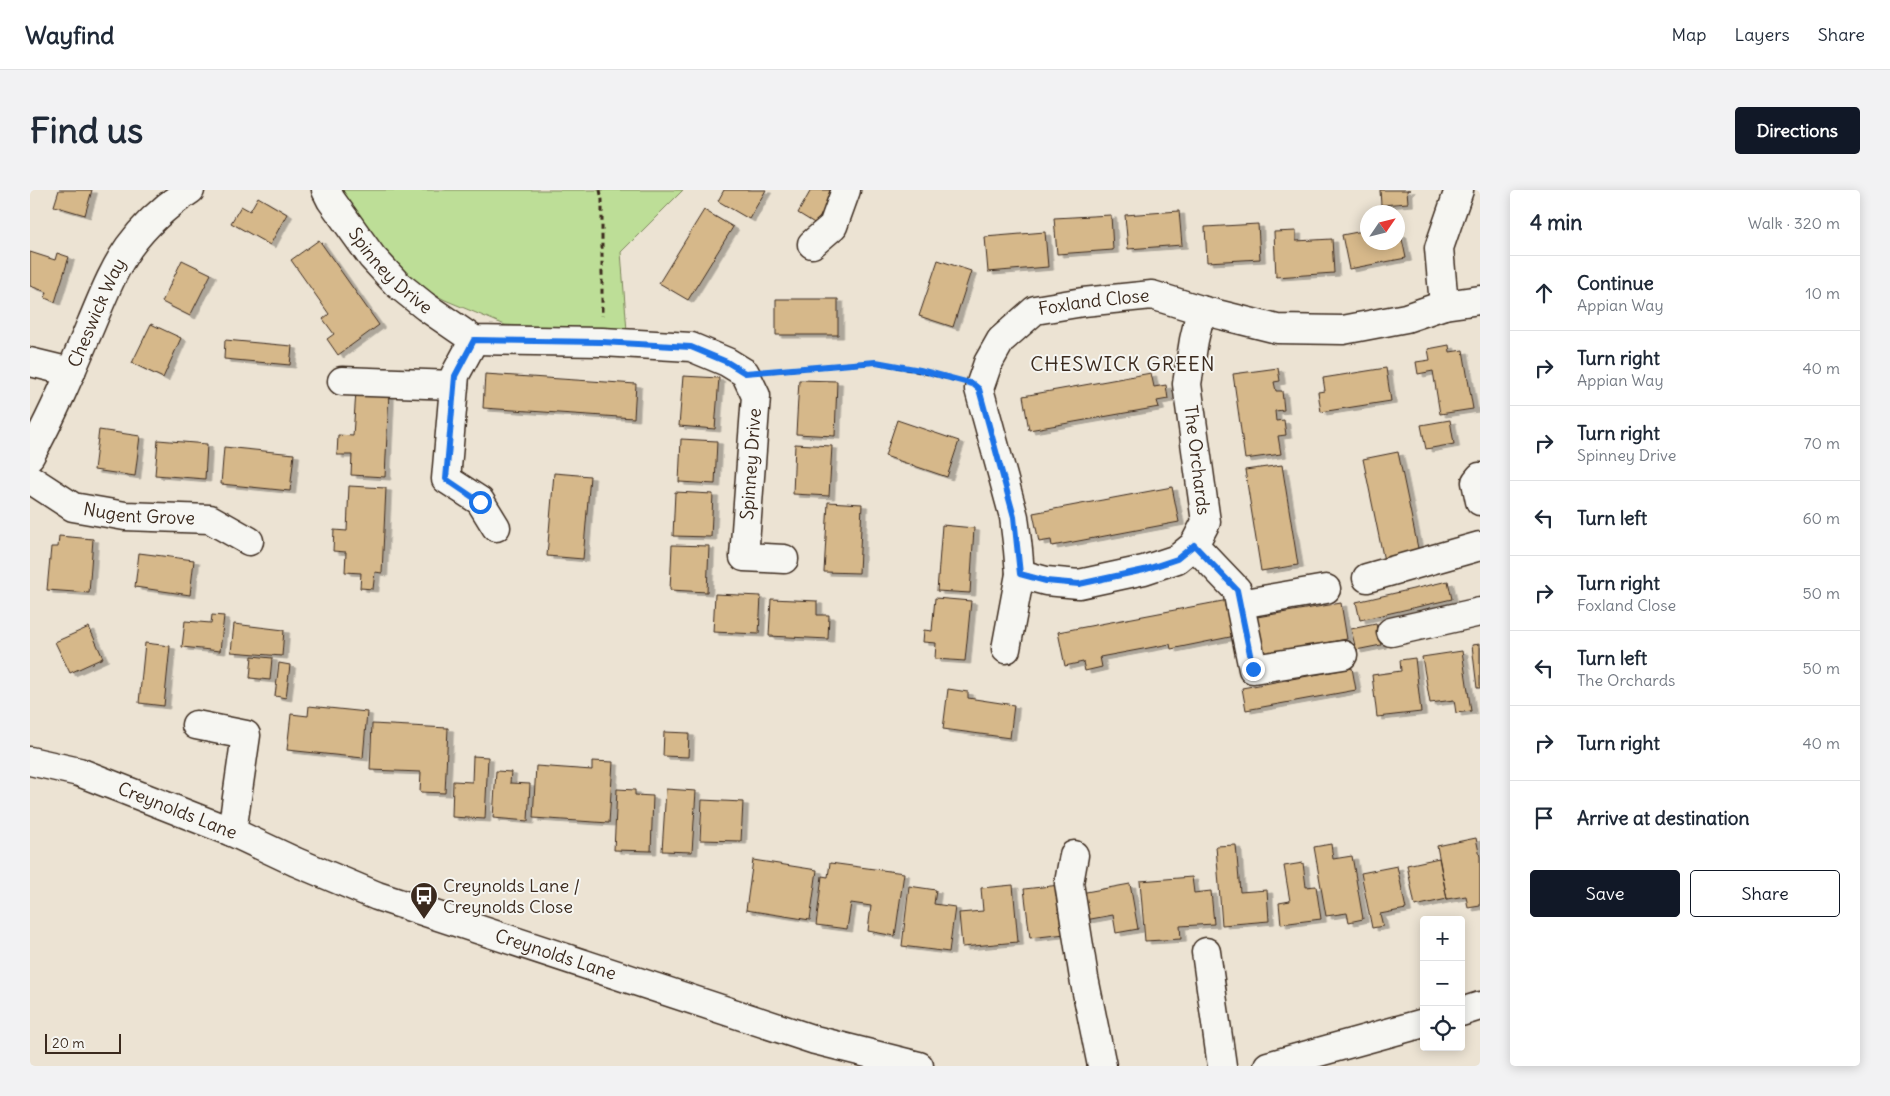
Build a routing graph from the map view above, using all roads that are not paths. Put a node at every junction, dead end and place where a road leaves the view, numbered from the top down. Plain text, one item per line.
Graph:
1 (326, 190) edge
2 (846, 190) edge
3 (1459, 190) edge
4 (187, 191) edge
5 (812, 244) dead end
6 (1480, 300) edge
7 (1444, 305) junction
8 (1201, 310) junction
9 (474, 340) junction
10 (30, 362) edge
11 (71, 372) junction
12 (342, 381) dead end
13 (454, 385) junction
14 (30, 456) edge
15 (1480, 477) edge
16 (30, 479) edge
17 (1480, 501) edge
18 (496, 527) dead end
19 (250, 541) dead end
20 (1194, 545) junction
21 (1480, 546) edge
22 (784, 559) dead end
23 (1020, 574) junction
24 (1367, 578) dead end
25 (1326, 588) dead end
26 (1240, 604) junction
27 (1480, 612) edge
28 (1391, 632) dead end
29 (1006, 649) dead end
30 (1343, 655) dead end
31 (196, 725) dead end
32 (30, 761) edge
33 (232, 832) junction
34 (1074, 855) dead end
35 (1206, 952) dead end
36 (1480, 1006) edge
37 (1465, 1011) edge
38 (1420, 1024) edge
39 (919, 1066) edge
40 (1102, 1066) edge
41 (1222, 1066) edge
42 (1268, 1066) edge

1 - 9 street, Spinney Drive
2 - 5 street
3 - 7 street
4 - 11 street, Cheswick Way
6 - 7 street, Foxland Close
7 - 8 street, Foxland Close
8 - 20 street, The Orchards
8 - 23 street, Foxland Close
9 - 13 street
9 - 22 street, Spinney Drive
10 - 11 street
11 - 14 street, Cheswick Way
12 - 13 street
13 - 18 street
15 - 17 street
16 - 19 street, Nugent Grove
20 - 23 street, The Orchards
20 - 26 street
21 - 24 street
23 - 29 street
25 - 26 street
26 - 30 street
27 - 28 street
31 - 33 street
32 - 33 street, Creynolds Lane
33 - 39 street, Creynolds Lane
34 - 40 street
35 - 41 street
36 - 37 street
38 - 42 street

